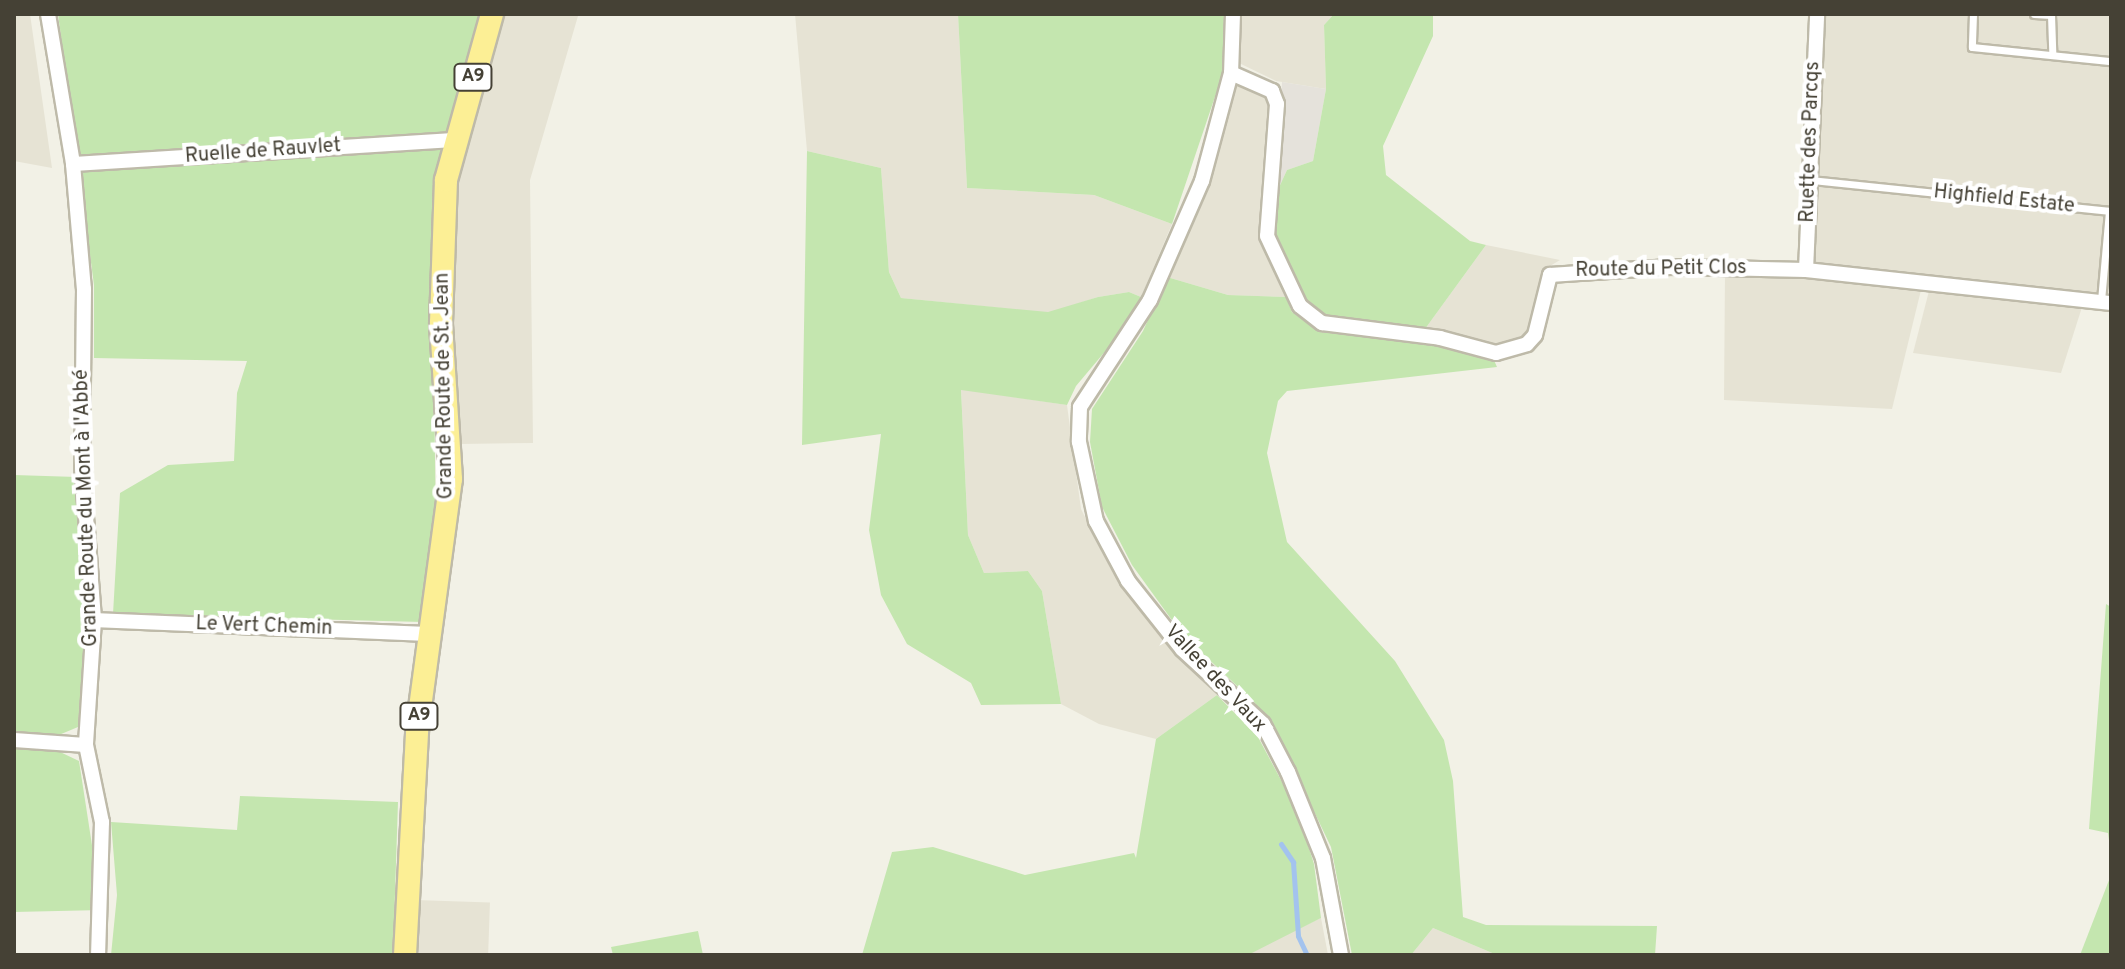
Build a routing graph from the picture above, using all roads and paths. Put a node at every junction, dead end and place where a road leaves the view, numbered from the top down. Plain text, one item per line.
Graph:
1 (48, 14) edge
2 (492, 14) edge
3 (1233, 14) edge
4 (1817, 14) edge
5 (1973, 14) edge
6 (2034, 14) edge
7 (2052, 52) junction
8 (2111, 61) edge
9 (1231, 73) junction
10 (454, 140) junction
11 (73, 164) junction
12 (1809, 180) junction
13 (1806, 270) junction
14 (2106, 302) edge
15 (94, 620) junction
16 (433, 634) junction
17 (14, 740) edge
18 (86, 745) junction
19 (98, 955) edge
20 (405, 955) edge
21 (1341, 955) edge

1 - 11 street, Grande Route du Mont à l'Abbé
2 - 10 main road, Grande Route de St. Jean / A9
3 - 9 street, Vallee des Vaux
4 - 12 street, Ruette des Parcqs
5 - 7 lane
6 - 7 lane
7 - 8 lane
9 - 13 street, Route du Petit Clos
9 - 21 street, Vallee des Vaux
10 - 11 street, Ruelle de Rauvlet
10 - 16 main road, Grande Route de St. Jean / A9
11 - 15 street, Grande Route du Mont à l'Abbé
12 - 13 street, Ruette des Parcqs
12 - 14 lane, Highfield Estate
13 - 14 street, Route du Petit Clos
15 - 16 street, Le Vert Chemin
15 - 18 street, Grande Route du Mont à l'Abbé
16 - 20 main road, Grande Route de St. Jean / A9
17 - 18 street
18 - 19 street, Grande Route du Mont à l'Abbé

